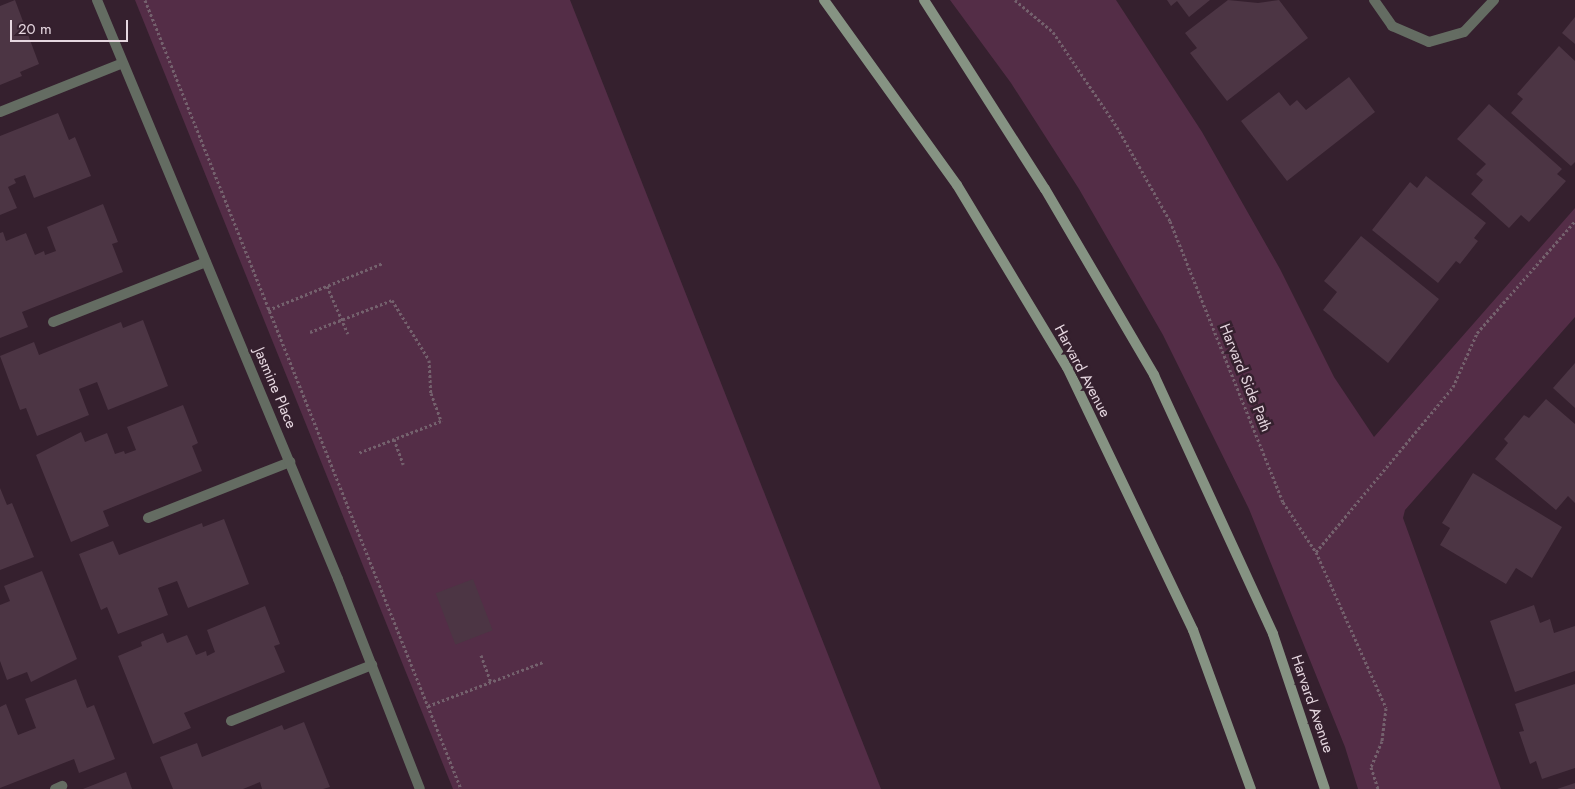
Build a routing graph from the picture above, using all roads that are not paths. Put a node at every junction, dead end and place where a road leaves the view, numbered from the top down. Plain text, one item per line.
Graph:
1 (96, 0) edge
2 (824, 0) edge
3 (924, 0) edge
4 (1374, 0) edge
5 (1494, 0) edge
6 (123, 64) junction
7 (0, 112) edge
8 (206, 262) junction
9 (53, 322) dead end
10 (290, 462) junction
11 (148, 518) dead end
12 (372, 665) junction
13 (231, 721) dead end
14 (420, 789) edge
15 (1251, 789) edge
16 (1325, 789) edge

1 - 6 street, Jasmine Place
2 - 15 main road, Harvard Avenue
3 - 16 main road, Harvard Avenue
4 - 5 street
6 - 7 street
6 - 8 street, Jasmine Place
8 - 9 street
8 - 10 street, Jasmine Place
10 - 11 street
10 - 12 street, Jasmine Place
12 - 13 street
12 - 14 street, Jasmine Place

